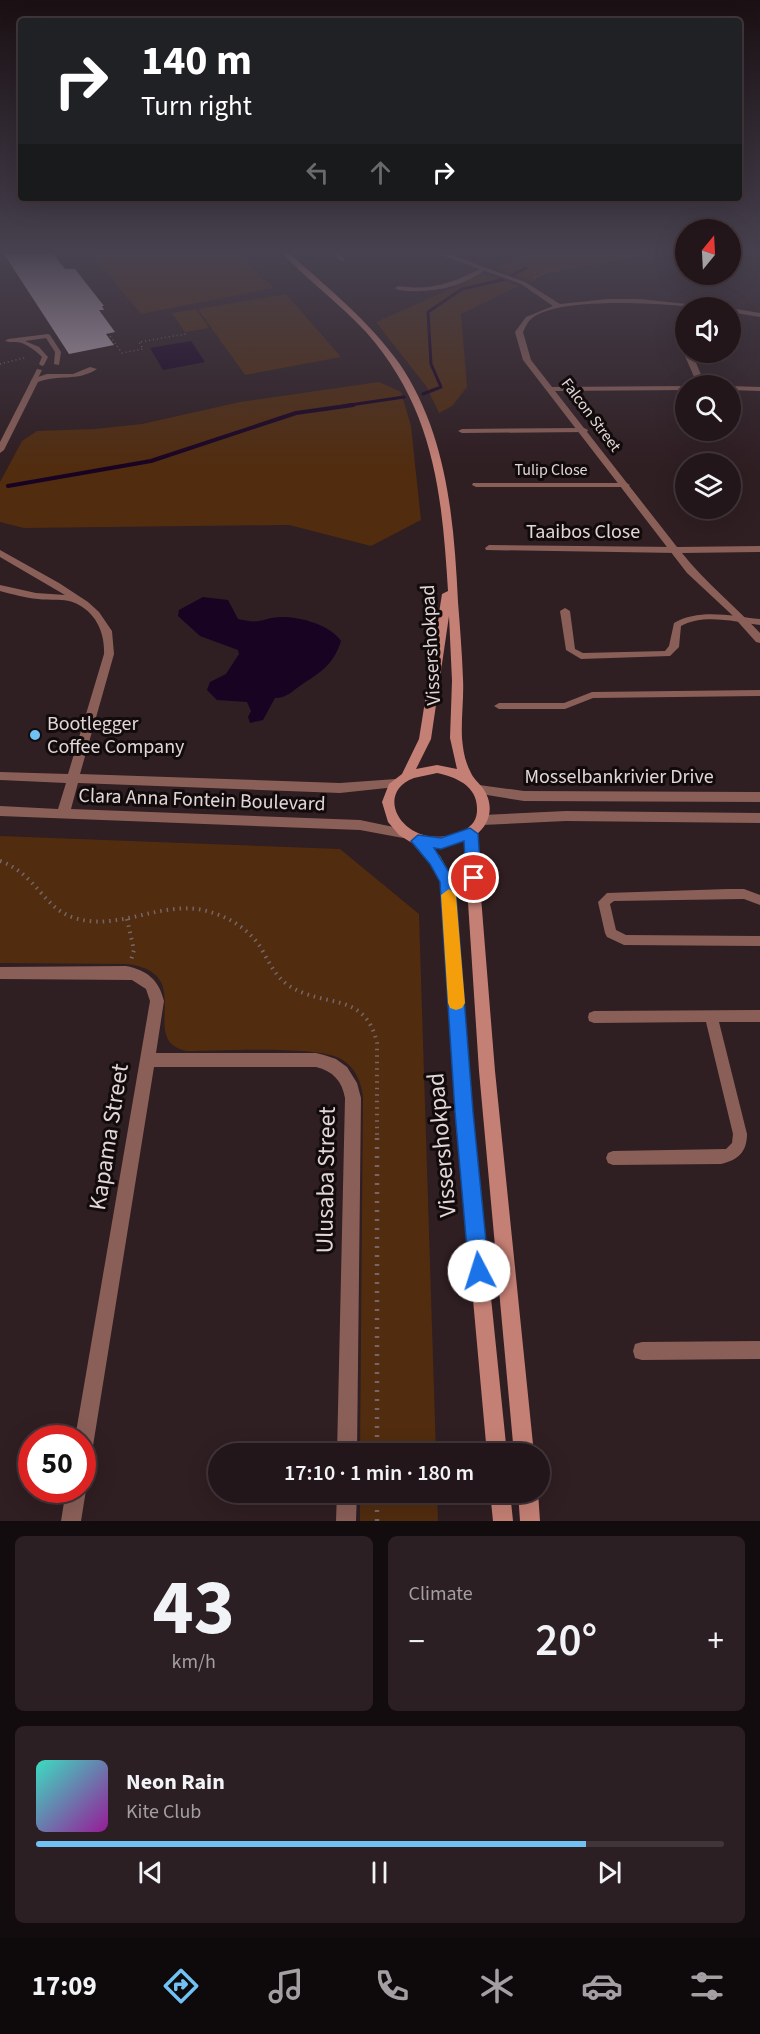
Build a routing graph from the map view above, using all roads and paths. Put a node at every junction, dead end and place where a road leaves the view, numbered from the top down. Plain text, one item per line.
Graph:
1 (363, 325) edge
2 (521, 325) edge
3 (108, 333) dead end
4 (186, 334) dead end
5 (17, 339) junction
6 (8, 341) dead end
7 (60, 356) junction
8 (45, 357) junction
9 (16, 359) dead end
10 (0, 364) edge
11 (93, 369) dead end
12 (54, 370) junction
13 (33, 383) junction
14 (675, 388) edge
15 (741, 388) edge
16 (552, 389) junction
17 (760, 389) edge
18 (584, 430) junction
19 (462, 431) dead end
20 (0, 450) edge
21 (476, 485) dead end
22 (626, 485) junction
23 (489, 548) dead end
24 (760, 549) edge
25 (677, 550) junction
26 (3, 558) edge
27 (450, 572) junction
28 (0, 588) edge
29 (74, 598) junction
30 (565, 611) dead end
31 (743, 620) junction
32 (760, 622) edge
33 (760, 640) edge
34 (760, 693) edge
35 (499, 706) dead end
36 (0, 776) edge
37 (407, 776) junction
38 (74, 779) junction
39 (467, 779) junction
40 (396, 783) junction
41 (479, 790) junction
42 (760, 797) edge
43 (0, 811) edge
44 (63, 814) junction
45 (760, 818) edge
46 (482, 820) junction
47 (403, 833) junction
48 (470, 834) junction
49 (418, 841) junction
50 (0, 861) edge
51 (760, 900) edge
52 (127, 919) junction
53 (760, 940) edge
54 (126, 972) junction
55 (0, 973) edge
56 (594, 1017) dead end
57 (711, 1017) junction
58 (760, 1017) edge
59 (147, 1060) junction
60 (613, 1158) dead end
61 (760, 1350) edge
62 (642, 1351) dead end
63 (86, 1425) edge
64 (348, 1443) edge
65 (377, 1443) edge
66 (496, 1443) edge
67 (523, 1443) edge
68 (74, 1503) edge
69 (347, 1503) edge
70 (377, 1503) edge
71 (501, 1503) edge
72 (529, 1503) edge
73 (71, 1521) edge
74 (346, 1521) edge
75 (377, 1521) edge
76 (502, 1521) edge
77 (530, 1521) edge

1 - 27 main road
2 - 16 street, Falcon Street
3 - 4 path
5 - 6 lane
5 - 7 lane
5 - 8 lane
7 - 8 lane
7 - 12 lane
8 - 13 lane
9 - 10 path
11 - 12 street
12 - 13 street
13 - 20 street
14 - 16 street
15 - 17 street
16 - 18 street, Falcon Street
18 - 19 lane
18 - 22 street, Falcon Street
21 - 22 lane, Tulip Close
22 - 25 street, Falcon Street
23 - 25 lane, Taaibos Close
24 - 25 street
25 - 31 street, Falcon Street
26 - 29 street
27 - 37 main road, Vissershokpad
27 - 39 main road, Vissershokpad
28 - 29 street
29 - 38 street
30 - 31 lane
31 - 32 lane
31 - 33 street, Falcon Street
34 - 35 lane
36 - 38 street, Clara Anna Fontein Boulevard
37 - 39 main road
37 - 40 main road
38 - 40 street, Clara Anna Fontein Boulevard
38 - 44 street
39 - 41 main road
40 - 47 main road
41 - 42 street, Mosselbankrivier Drive
41 - 46 main road
43 - 44 street, Clara Anna Fontein Boulevard
44 - 47 street, Clara Anna Fontein Boulevard
45 - 46 street, Mosselbankrivier Drive
46 - 48 main road
47 - 49 main road
48 - 49 main road
48 - 67 main road
49 - 66 main road, Vissershokpad
50 - 52 path
51 - 53 lane
52 - 54 path
52 - 65 path
54 - 55 street, Kapama Street
54 - 59 street, Kapama Street
56 - 57 lane
57 - 58 lane
57 - 60 lane
59 - 63 street, Kapama Street
59 - 64 street, Ulusaba Street
61 - 62 street
68 - 73 street
69 - 74 street
70 - 75 path
71 - 76 main road
72 - 77 main road

